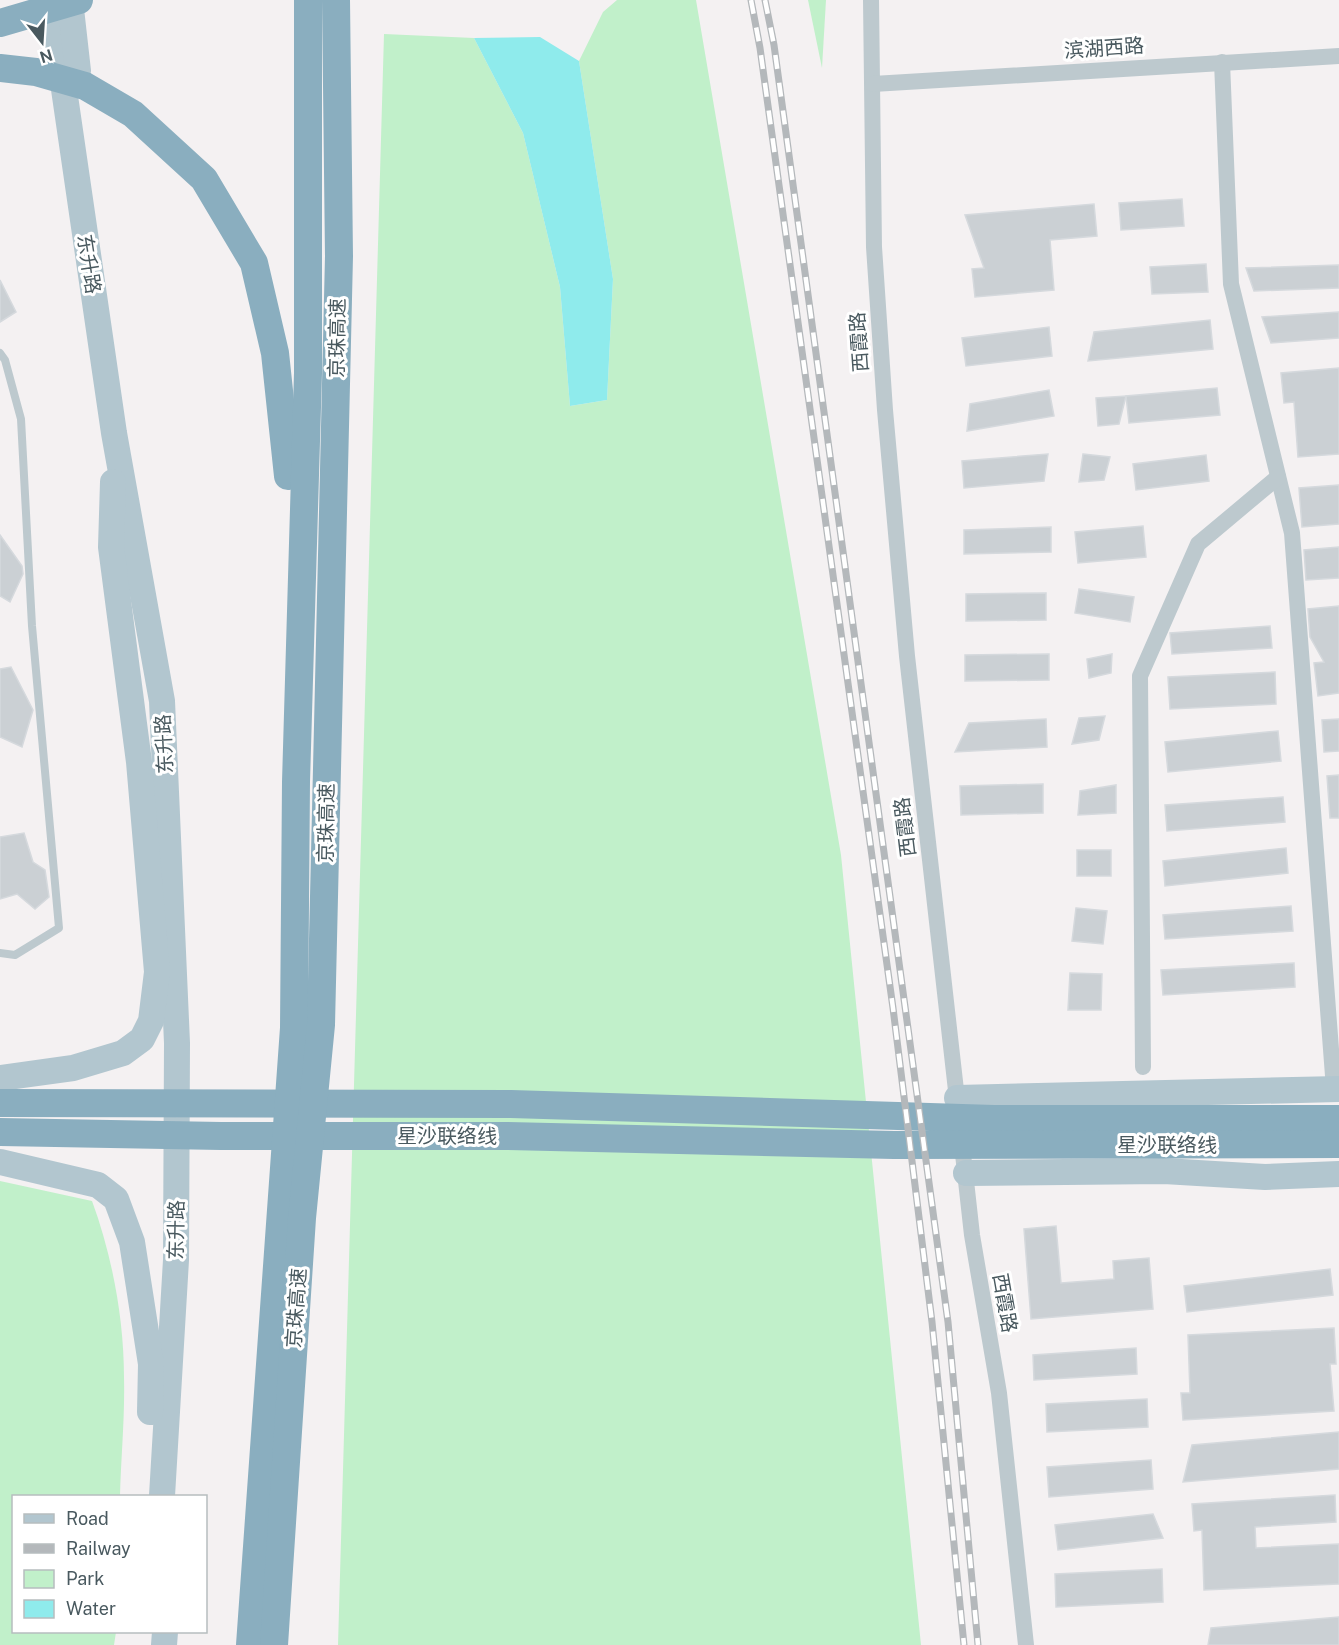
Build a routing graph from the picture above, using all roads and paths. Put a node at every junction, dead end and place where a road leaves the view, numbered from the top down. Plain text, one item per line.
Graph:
1 (15, 0) edge
2 (51, 0) edge
3 (70, 0) edge
4 (79, 0) edge
5 (308, 0) edge
6 (336, 0) edge
7 (351, 0) edge
8 (872, 0) edge
9 (0, 4) edge
10 (0, 23) edge
11 (1339, 56) edge
12 (1222, 62) junction
13 (0, 68) edge
14 (873, 84) junction
15 (81, 165) junction
16 (339, 256) junction
17 (0, 353) edge
18 (114, 433) junction
19 (1278, 477) junction
20 (296, 782) junction
21 (0, 953) edge
22 (307, 1027) junction
23 (184, 1043) junction
24 (1143, 1067) dead end
25 (0, 1078) edge
26 (956, 1089) junction
27 (1336, 1089) edge
28 (0, 1103) edge
29 (1339, 1119) edge
30 (0, 1132) edge
31 (1339, 1144) edge
32 (0, 1162) edge
33 (966, 1173) junction
34 (1339, 1174) edge
35 (292, 1219) junction
36 (183, 1263) junction
37 (148, 1495) edge
38 (162, 1495) edge
39 (174, 1495) edge
40 (250, 1645) edge
41 (274, 1645) edge
42 (1026, 1645) edge

1 - 9 highway
2 - 15 main road, 东升路
3 - 15 main road, 东升路
4 - 10 highway
5 - 20 highway, 京珠高速
6 - 16 highway, 京珠高速
7 - 16 highway
8 - 14 street, 西霞路
11 - 12 street, 滨湖西路
12 - 14 street, 滨湖西路
12 - 19 street
13 - 20 highway
14 - 26 street, 西霞路
15 - 18 main road, 东升路
15 - 23 main road, 东升路
16 - 22 highway, 京珠高速
17 - 21 lane
18 - 23 main road, 东升路
18 - 25 main road
19 - 24 street
19 - 27 street
20 - 22 highway, 京珠高速
22 - 35 highway, 京珠高速
23 - 36 main road, 东升路
26 - 27 main road
26 - 33 street, 西霞路
28 - 29 highway
30 - 31 highway, 星沙联络线
32 - 37 main road
33 - 34 main road
33 - 42 street, 西霞路
35 - 40 highway, 京珠高速
35 - 41 highway, 京珠高速
36 - 38 main road, 东升路
36 - 39 main road, 东升路

